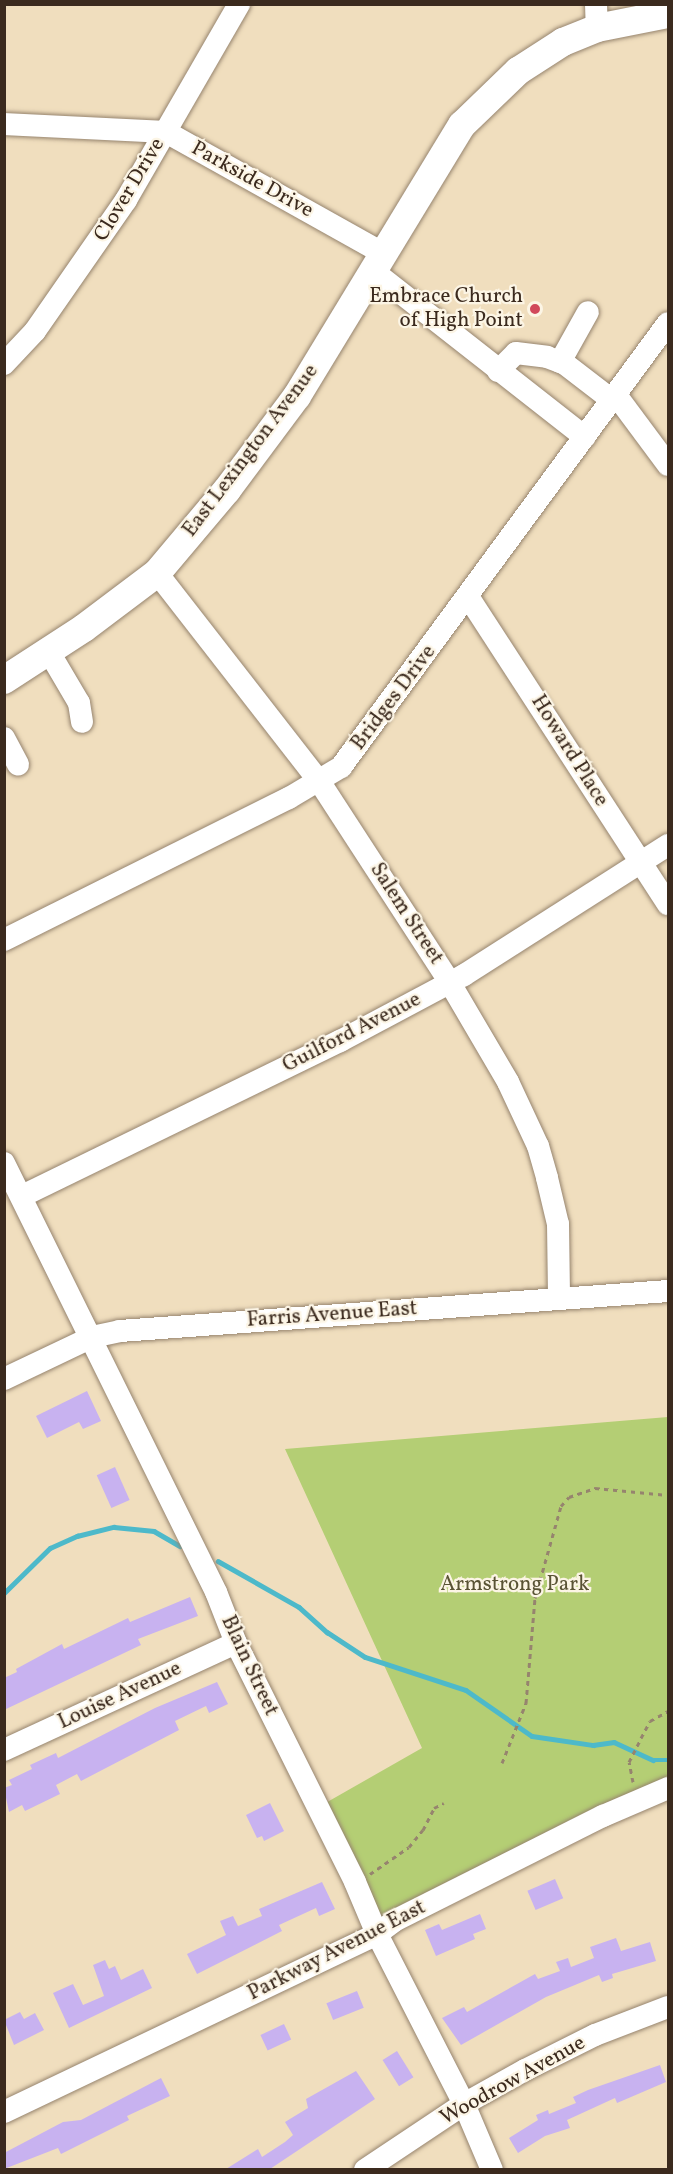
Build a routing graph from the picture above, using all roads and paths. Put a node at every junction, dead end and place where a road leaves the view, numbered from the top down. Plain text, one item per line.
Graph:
1 (239, 4) edge
2 (669, 14) edge
3 (596, 16) edge
4 (4, 124) edge
5 (166, 132) junction
6 (378, 263) junction
7 (588, 312) dead end
8 (669, 323) edge
9 (560, 362) junction
10 (4, 364) edge
11 (498, 371) junction
12 (614, 398) junction
13 (585, 437) junction
14 (669, 465) edge
15 (157, 573) junction
16 (469, 598) junction
17 (49, 652) junction
18 (4, 680) edge
19 (82, 722) dead end
20 (4, 738) edge
21 (18, 764) dead end
22 (319, 781) junction
23 (669, 845) edge
24 (643, 861) junction
25 (669, 904) edge
26 (4, 940) edge
27 (450, 983) junction
28 (4, 1163) edge
29 (22, 1196) junction
30 (669, 1291) edge
31 (559, 1299) junction
32 (92, 1337) junction
33 (4, 1379) edge
34 (669, 1495) edge
35 (236, 1643) junction
36 (669, 1711) edge
37 (4, 1750) edge
38 (629, 1762) dead end
39 (502, 1763) dead end
40 (669, 1788) edge
41 (444, 1803) dead end
42 (356, 1882) junction
43 (377, 1935) junction
44 (669, 2007) edge
45 (464, 2104) junction
46 (4, 2112) edge
47 (365, 2169) edge
48 (492, 2169) edge

1 - 5 street, Clover Drive
2 - 3 main road, East Lexington Avenue
3 - 6 main road, East Lexington Avenue
4 - 5 street, Parkside Drive
5 - 6 street, Parkside Drive
5 - 10 street, Clover Drive
6 - 11 street, Parkside Drive
6 - 15 main road, East Lexington Avenue
7 - 9 street
8 - 12 street, Bridges Drive
9 - 11 street
9 - 12 street
11 - 13 street, Parkside Drive
12 - 13 street, Bridges Drive
12 - 14 street
13 - 16 street, Bridges Drive
15 - 17 main road, East Lexington Avenue
15 - 22 street, Salem Street
16 - 22 street, Bridges Drive
16 - 24 street, Howard Place
17 - 18 main road, East Lexington Avenue
17 - 19 street
20 - 21 street
22 - 26 street, Bridges Drive
22 - 27 street, Salem Street
23 - 24 street, Guilford Avenue
24 - 25 street, Howard Place
24 - 27 street, Guilford Avenue
27 - 29 street, Guilford Avenue
27 - 31 street, Salem Street
28 - 29 street, Blain Street
29 - 32 street, Blain Street
30 - 31 street, Farris Avenue East
31 - 32 street, Farris Avenue East
32 - 33 street, Farris Avenue East
32 - 35 street, Blain Street
34 - 39 path
35 - 37 street, Louise Avenue
35 - 42 street, Blain Street
36 - 38 path
40 - 43 street, Parkway Avenue East
41 - 42 path
42 - 43 street, Blain Street
43 - 45 street, Blain Street
43 - 46 street, Parkway Avenue East
44 - 45 street, Woodrow Avenue
45 - 47 street, Woodrow Avenue
45 - 48 street, Blain Street

